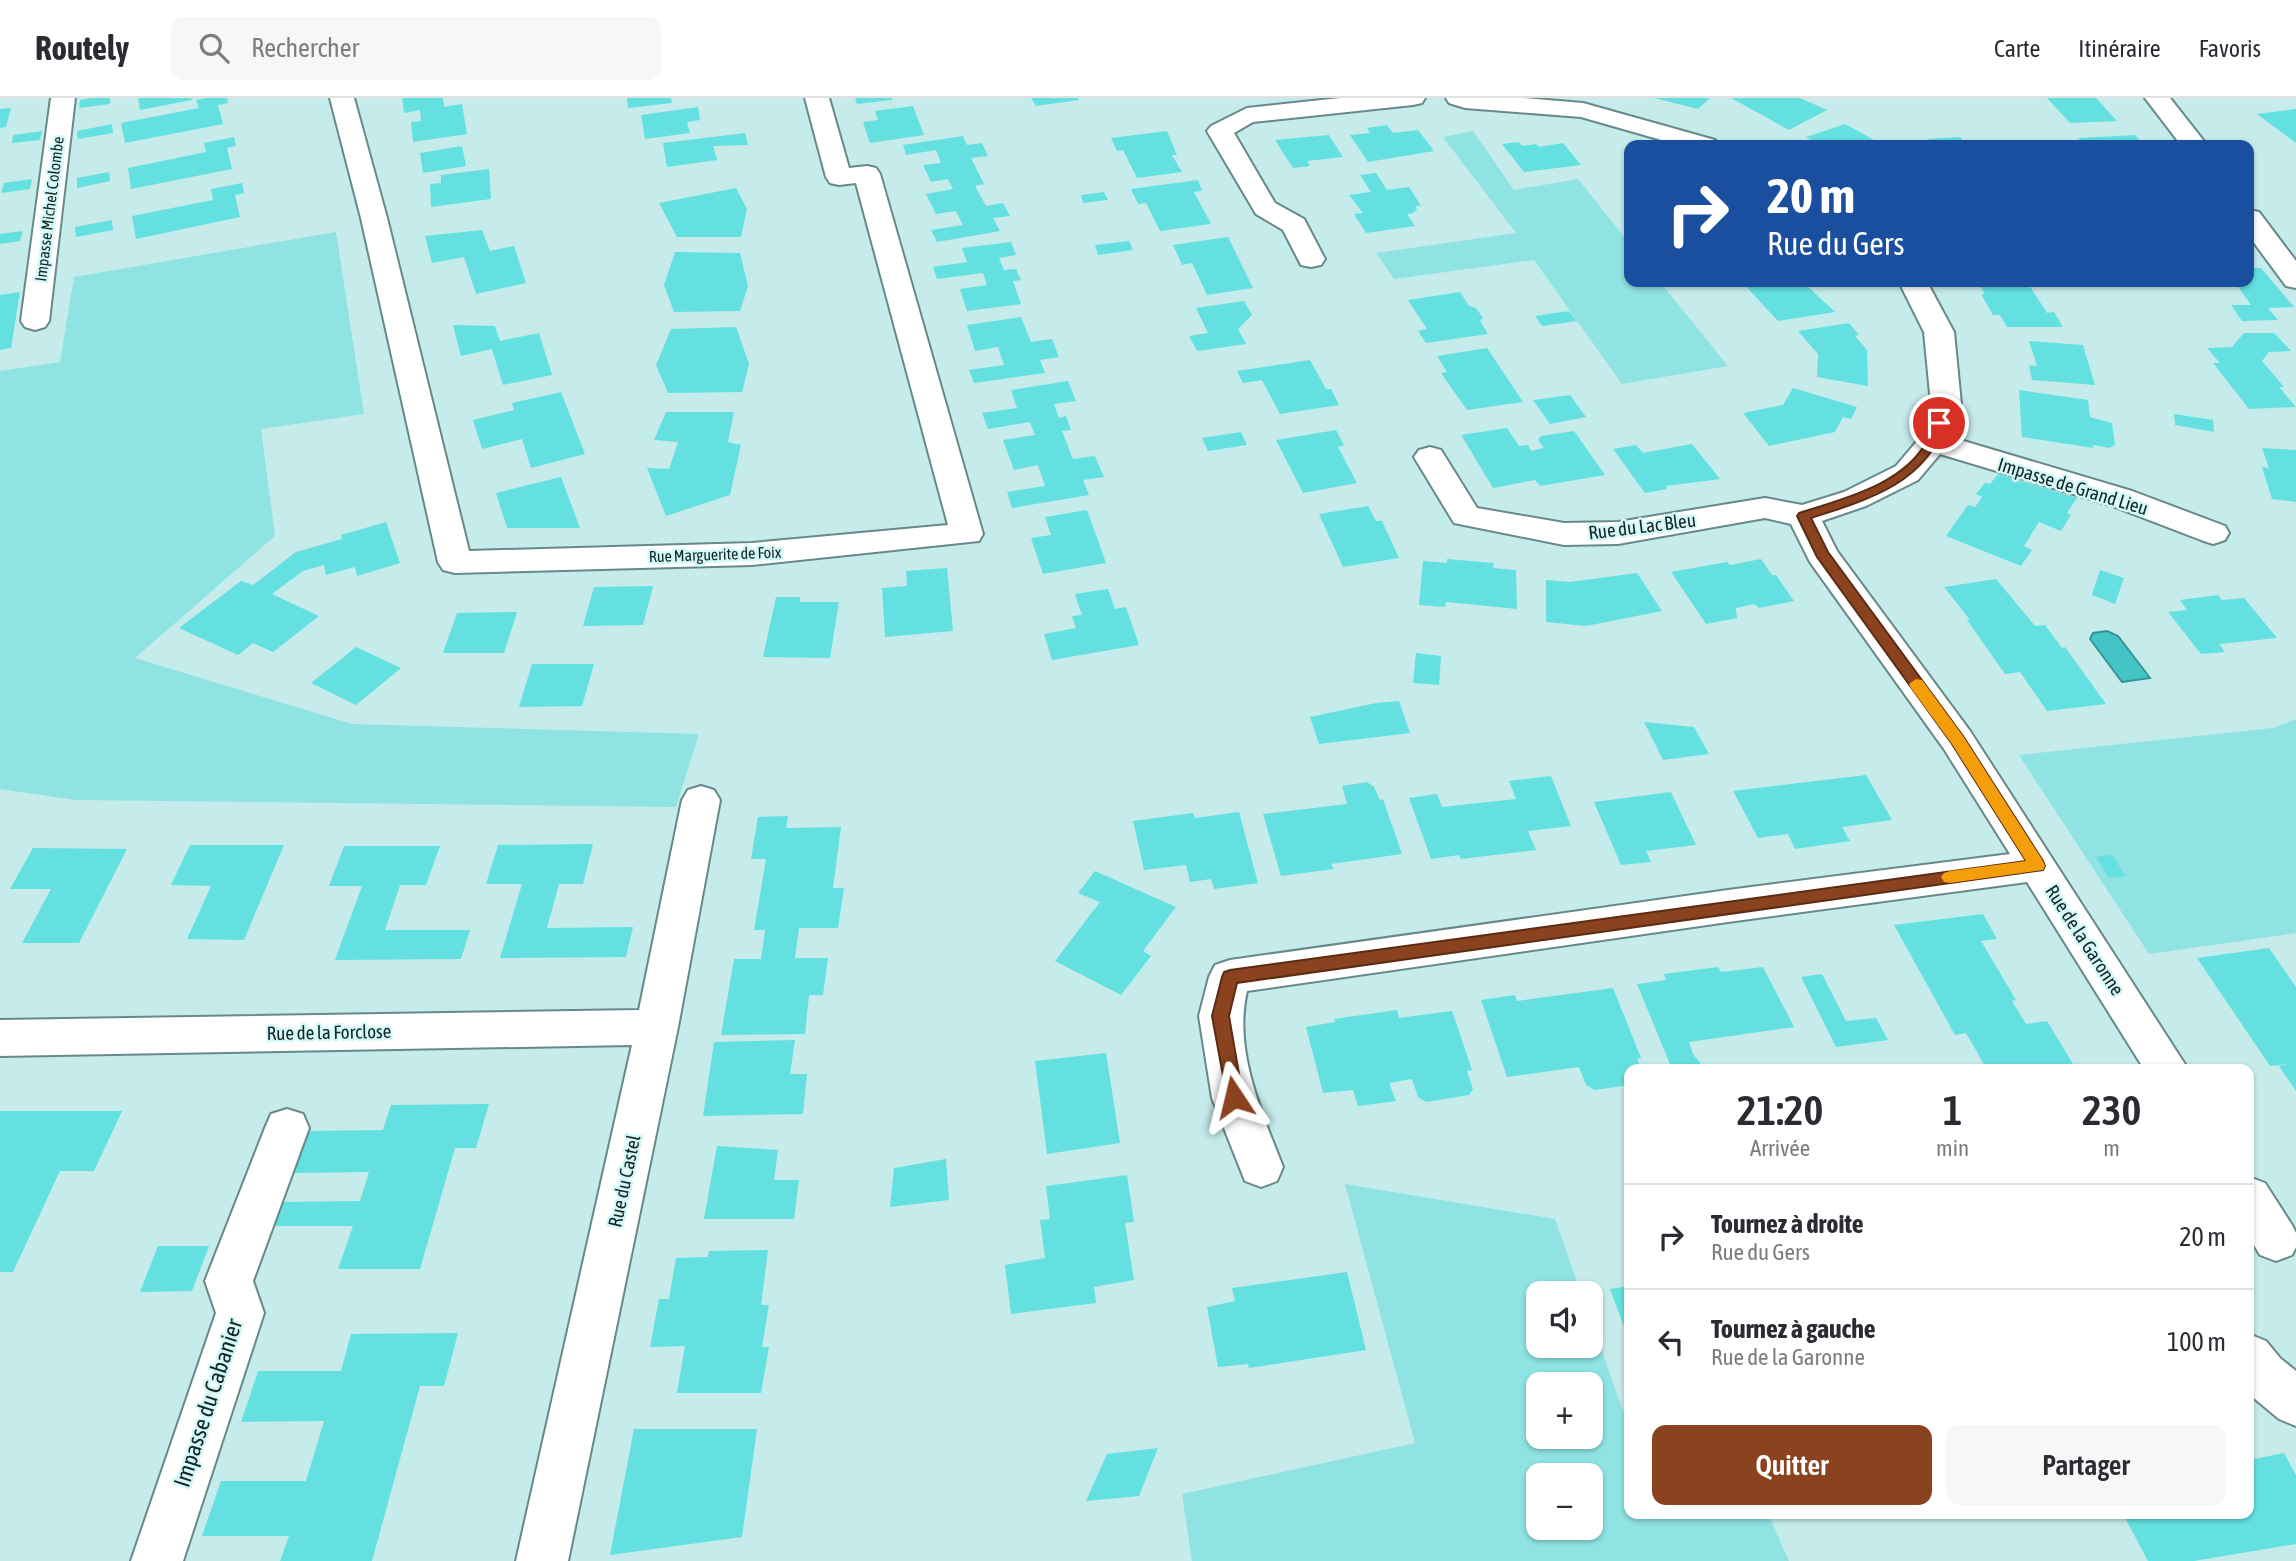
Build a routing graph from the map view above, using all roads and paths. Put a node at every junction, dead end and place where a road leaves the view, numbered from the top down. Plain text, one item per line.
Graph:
1 (63, 98) edge
2 (342, 98) edge
3 (817, 98) edge
4 (1413, 98) edge
5 (1458, 98) edge
6 (2157, 98) edge
7 (1688, 140) edge
8 (2190, 140) edge
9 (2254, 225) edge
10 (1311, 259) dead end
11 (2296, 280) edge
12 (1916, 287) edge
13 (35, 321) dead end
14 (1933, 442) junction
15 (1430, 457) dead end
16 (1804, 516) junction
17 (2213, 533) dead end
18 (701, 800) dead end
19 (2037, 866) junction
20 (657, 1027) junction
21 (0, 1038) edge
22 (2164, 1064) edge
23 (287, 1128) dead end
24 (1261, 1167) dead end
25 (2254, 1207) edge
26 (2273, 1243) edge
27 (2254, 1363) edge
28 (2296, 1402) edge
29 (157, 1561) edge
30 (542, 1561) edge

1 - 13 street, Impasse Michel Colombe
2 - 3 street, Rue Marguerite de Foix
4 - 10 street
5 - 7 street
6 - 8 street
9 - 11 street
12 - 14 street
14 - 16 street
14 - 17 street, Impasse de Grand Lieu
15 - 16 street, Rue du Lac Bleu
16 - 19 street, Rue de la Garonne
18 - 20 street, Rue du Castel
19 - 22 street, Rue de la Garonne
19 - 24 street
20 - 21 street, Rue de la Forclose
20 - 30 street, Rue du Castel
23 - 29 street, Impasse du Cabanier
25 - 26 street
27 - 28 street

